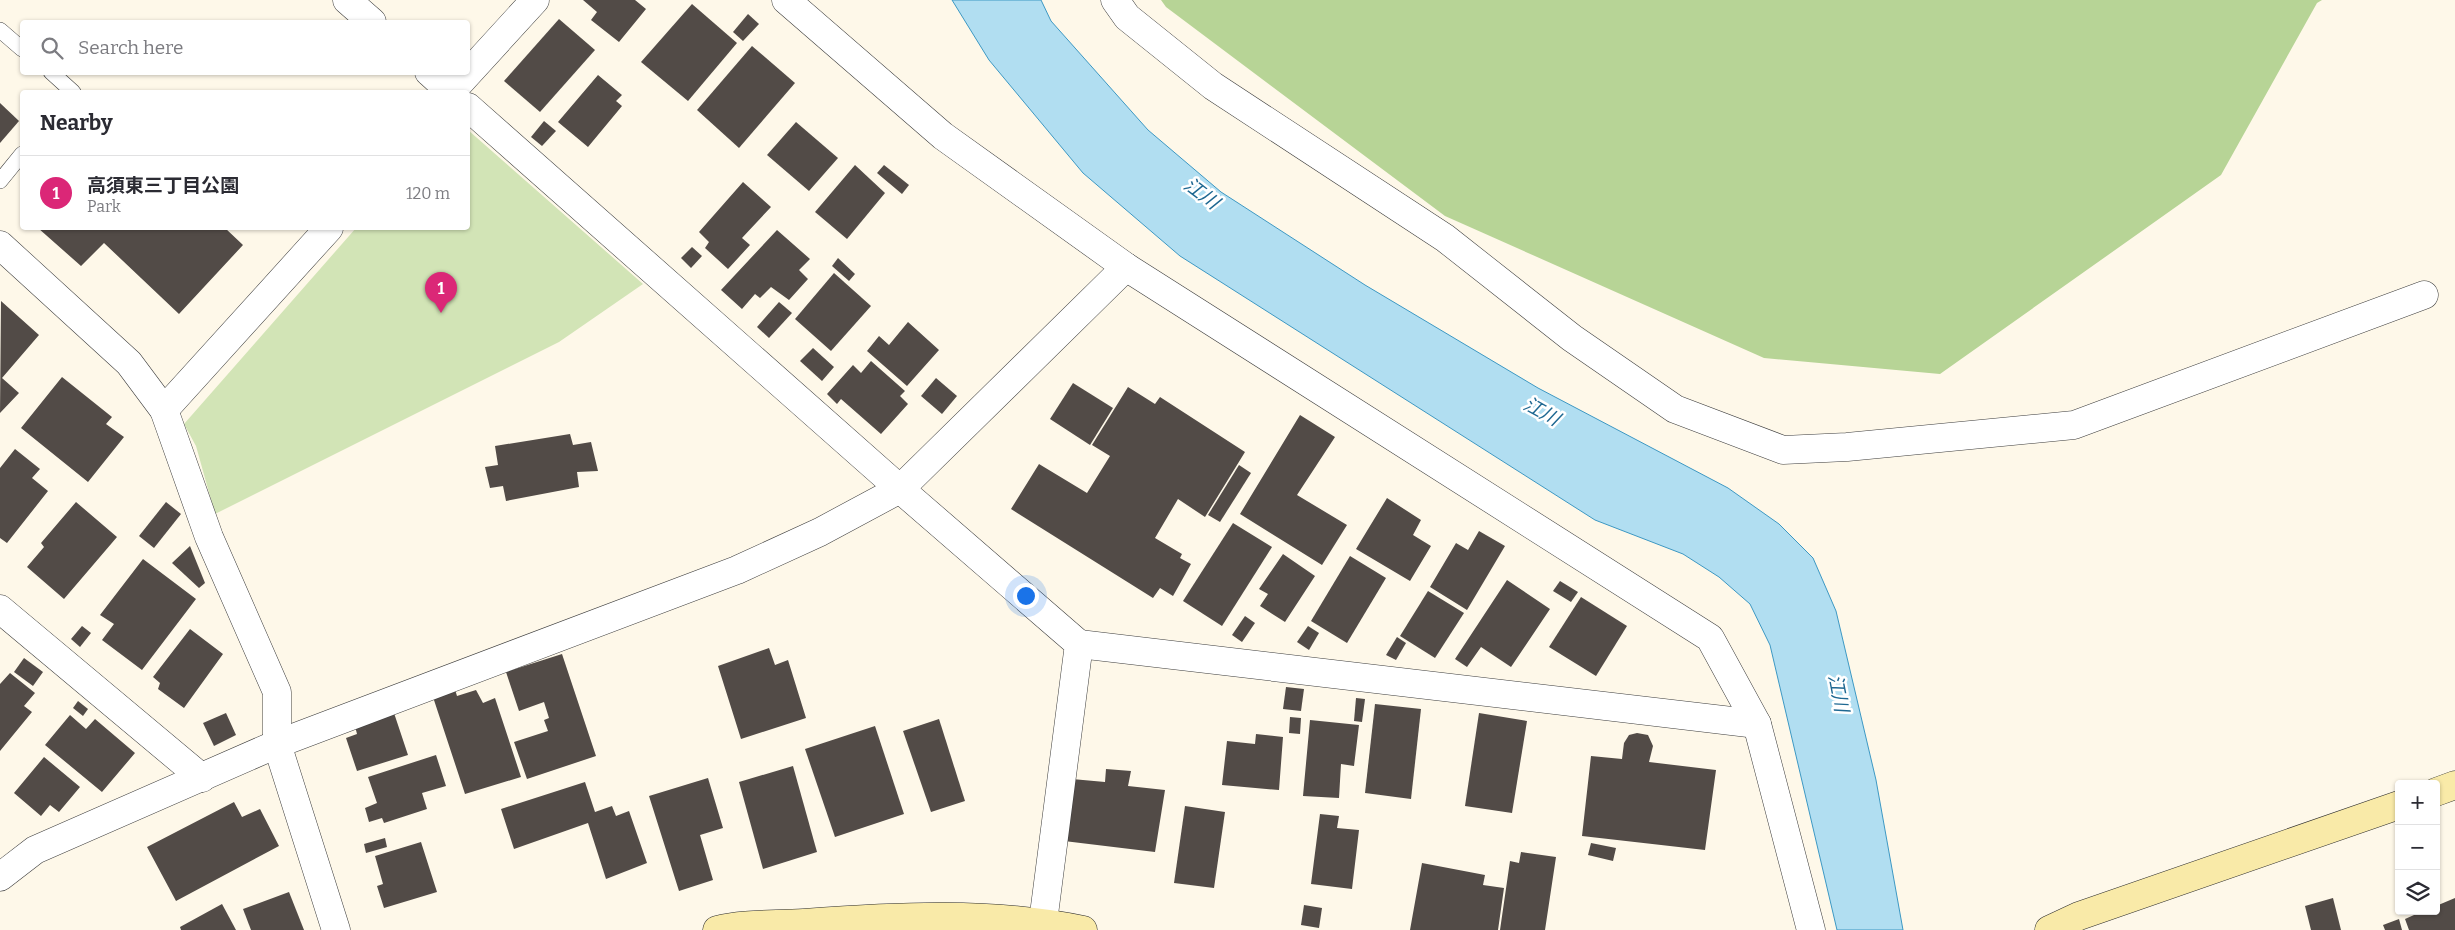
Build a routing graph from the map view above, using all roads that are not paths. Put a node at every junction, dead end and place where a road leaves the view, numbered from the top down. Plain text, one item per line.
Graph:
1 (346, 0) edge
2 (535, 0) edge
3 (786, 0) edge
4 (1115, 0) edge
5 (370, 20) edge
6 (0, 30) edge
7 (20, 47) edge
8 (470, 71) edge
9 (54, 75) edge
10 (432, 75) edge
11 (467, 75) edge
12 (71, 90) edge
13 (449, 90) edge
14 (453, 90) edge
15 (470, 109) edge
16 (20, 156) edge
17 (0, 181) edge
18 (327, 230) edge
19 (0, 245) edge
20 (1126, 267) junction
21 (2424, 295) dead end
22 (164, 410) junction
23 (900, 489) junction
24 (0, 609) edge
25 (1079, 644) junction
26 (1757, 724) junction
27 (277, 744) junction
28 (202, 778) junction
29 (2455, 785) edge
30 (2440, 791) edge
31 (2395, 806) edge
32 (0, 877) edge
33 (1043, 922) junction
34 (2082, 923) edge
35 (822, 926) edge
36 (336, 930) edge
37 (717, 930) edge
38 (1083, 930) edge
39 (1811, 930) edge
40 (2049, 930) edge

1 - 5 street
2 - 8 street
3 - 20 street
4 - 21 street
6 - 7 lane
9 - 12 lane
10 - 13 street
11 - 14 street
15 - 23 street
16 - 17 lane
18 - 22 street
19 - 22 street
20 - 23 street
20 - 26 street
22 - 27 street
23 - 25 street
23 - 27 street
24 - 28 street
25 - 26 street
25 - 33 street
26 - 39 street
27 - 28 street
27 - 36 street
28 - 32 street
29 - 30 street
31 - 34 street
33 - 35 street
33 - 38 street
34 - 40 street
35 - 37 street

